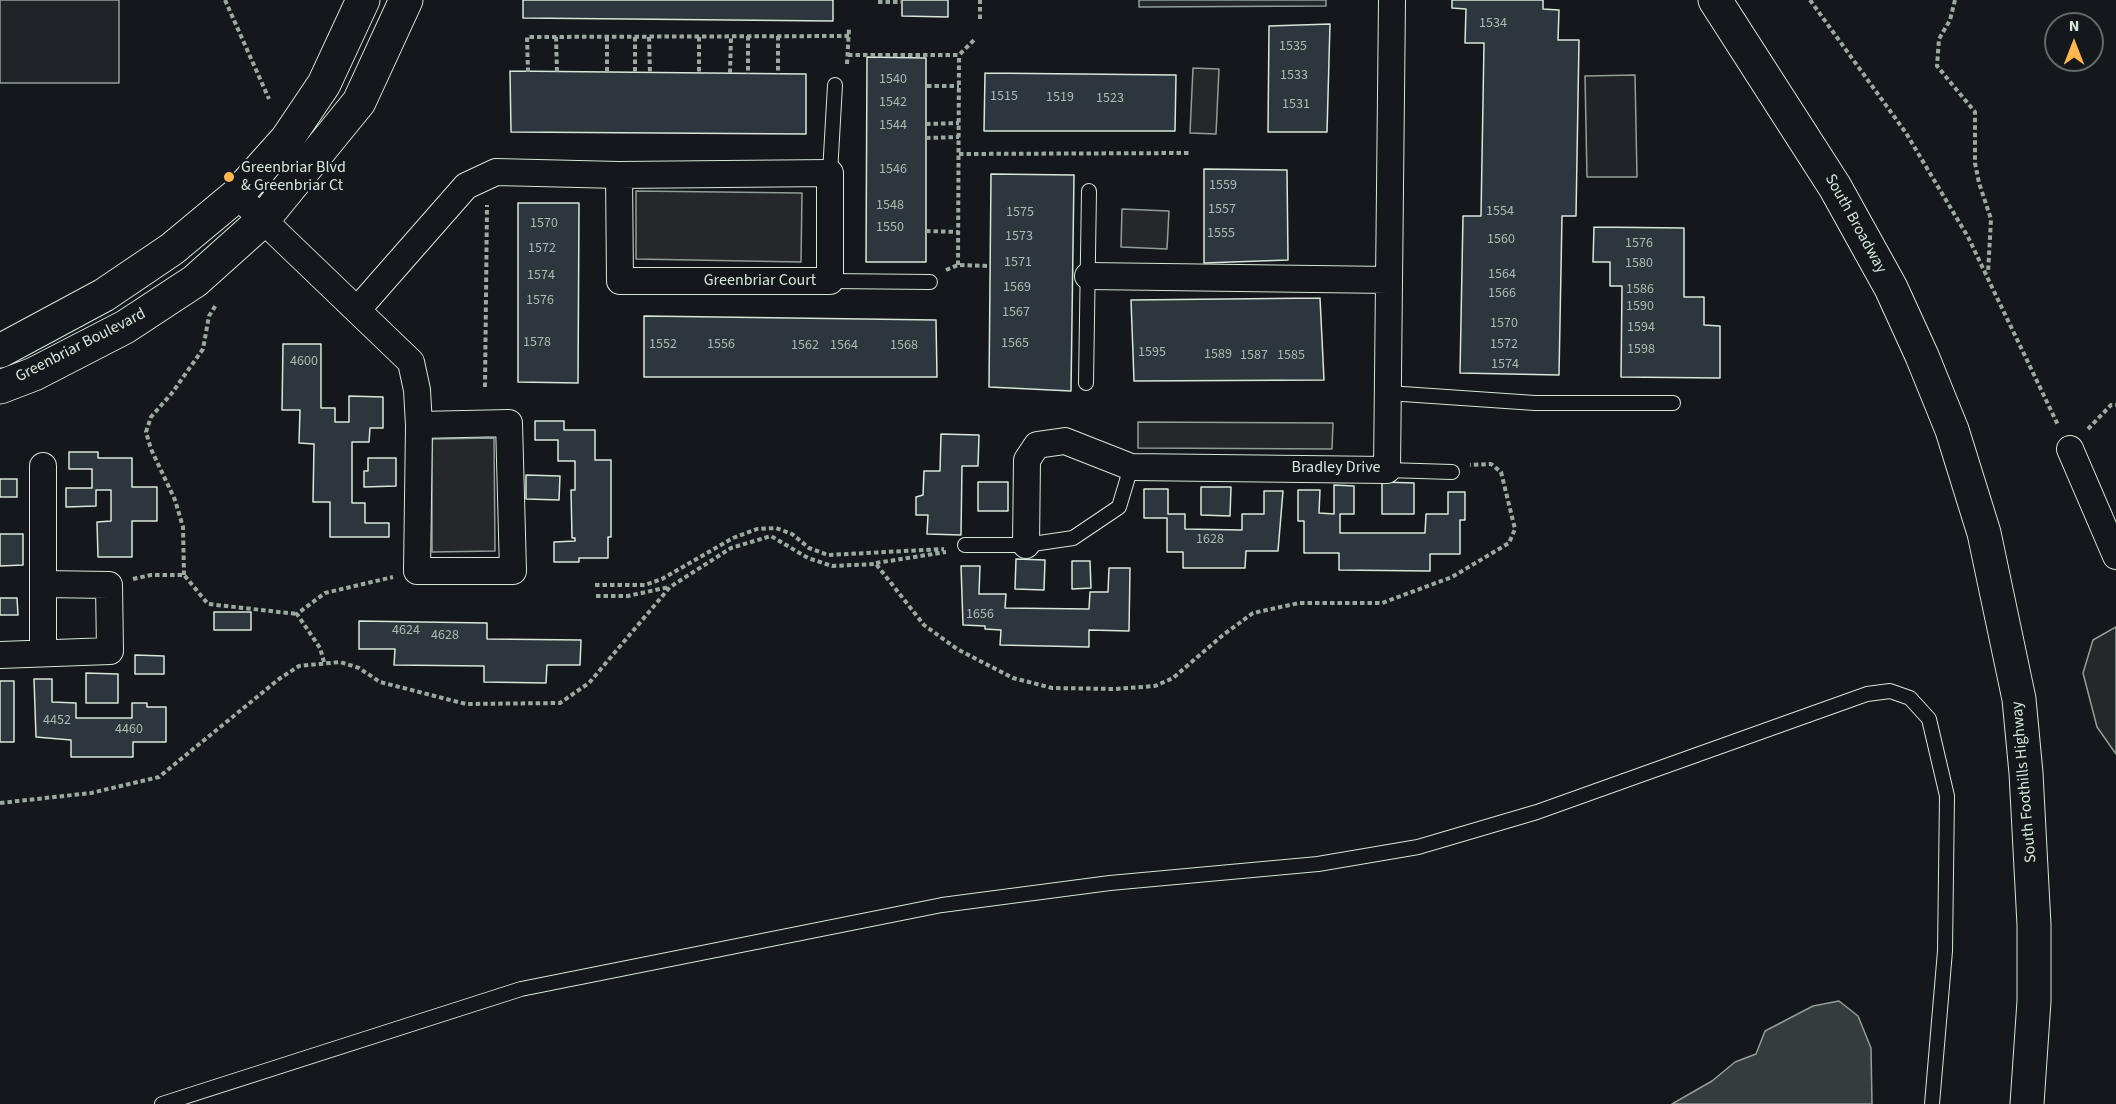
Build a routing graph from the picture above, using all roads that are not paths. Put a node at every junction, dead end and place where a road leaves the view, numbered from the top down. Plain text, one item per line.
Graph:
1 (363, 0) edge
2 (406, 0) edge
3 (1392, 0) edge
4 (1715, 0) edge
5 (835, 84) dead end
6 (830, 173) junction
7 (619, 175) junction
8 (1089, 192) dead end
9 (237, 195) junction
10 (262, 221) junction
11 (1088, 276) junction
12 (1389, 280) junction
13 (830, 281) junction
14 (930, 282) dead end
15 (358, 309) junction
16 (0, 351) edge
17 (1086, 383) dead end
18 (0, 387) edge
19 (1388, 393) junction
20 (1673, 403) dead end
21 (419, 425) junction
22 (2070, 448) road end
23 (43, 466) dead end
24 (1131, 466) junction
25 (1963, 466) joint
26 (1387, 470) junction
27 (1452, 472) road end
28 (965, 545) dead end
29 (1026, 545) junction
30 (2116, 556) edge
31 (44, 584) junction
32 (44, 652) junction
33 (0, 655) edge
34 (162, 1104) edge
35 (1932, 1104) edge
36 (2027, 1104) edge

1 - 9 main road, Greenbriar Boulevard
2 - 10 main road, Greenbriar Boulevard
3 - 12 street, Bradley Drive
4 - 25 main road, South Broadway
5 - 6 lane
6 - 7 street
6 - 13 street, Greenbriar Court
7 - 13 street, Greenbriar Court
7 - 15 street
8 - 11 lane
9 - 10 street
9 - 16 main road, Greenbriar Boulevard
10 - 15 street
10 - 18 main road, Greenbriar Boulevard
11 - 12 street
11 - 17 lane
12 - 19 street, Bradley Drive
13 - 14 lane
15 - 21 street
19 - 20 lane
19 - 26 street, Bradley Drive
21 - 21 street
22 - 30 street
23 - 31 street
24 - 26 street, Bradley Drive
24 - 29 lane
24 - 29 street, Bradley Drive
25 - 36 main road, South Foothills Highway
26 - 27 lane
28 - 29 lane
31 - 32 street
31 - 32 street
32 - 33 street
34 - 35 lane

